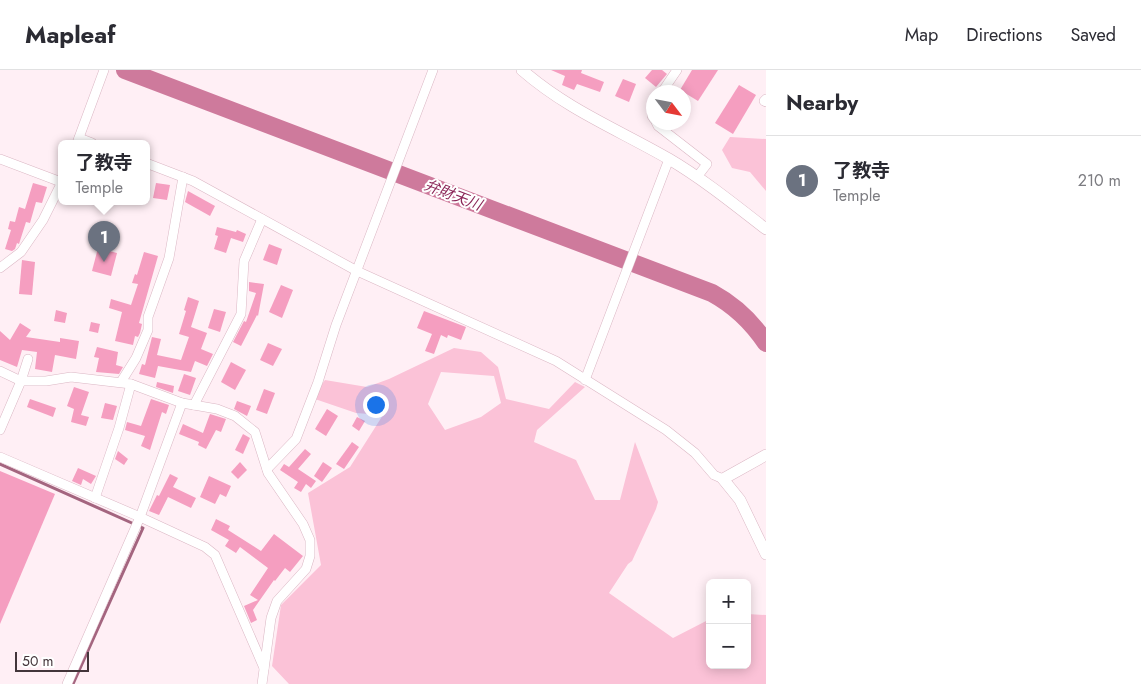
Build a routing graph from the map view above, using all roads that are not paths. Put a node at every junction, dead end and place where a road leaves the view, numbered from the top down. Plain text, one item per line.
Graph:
1 (104, 70) edge
2 (433, 70) edge
3 (522, 70) edge
4 (677, 70) edge
5 (667, 85) edge
6 (766, 98) edge
7 (766, 102) edge
8 (663, 130) edge
9 (78, 140) edge
10 (0, 159) edge
11 (669, 159) junction
12 (150, 165) edge
13 (183, 177) junction
14 (697, 177) junction
15 (58, 181) edge
16 (58, 188) edge
17 (262, 219) junction
18 (766, 229) edge
19 (0, 268) edge
20 (357, 271) junction
21 (28, 359) dead end
22 (0, 371) edge
23 (585, 380) junction
24 (21, 381) junction
25 (121, 382) junction
26 (131, 384) junction
27 (182, 403) junction
28 (194, 405) junction
29 (0, 430) edge
30 (766, 455) edge
31 (0, 457) edge
32 (267, 469) junction
33 (723, 479) junction
34 (95, 498) junction
35 (140, 516) junction
36 (766, 554) edge
37 (265, 670) junction
38 (68, 684) edge
39 (262, 684) edge

1 - 9 street
2 - 20 street
3 - 11 street
4 - 5 street
6 - 7 street
8 - 14 street
10 - 15 street
11 - 14 street
11 - 23 street
12 - 13 street
13 - 17 street
13 - 25 street
14 - 18 street
16 - 19 street
17 - 20 street
17 - 28 street
20 - 23 street
20 - 32 street
21 - 24 street
22 - 24 street
23 - 33 street
24 - 25 street
24 - 29 street
25 - 26 street
26 - 27 street
26 - 34 street
27 - 28 street
27 - 35 street
28 - 32 street
30 - 33 street
31 - 34 street
32 - 37 street
33 - 36 street
34 - 35 street
35 - 37 street
35 - 38 street
37 - 39 street

